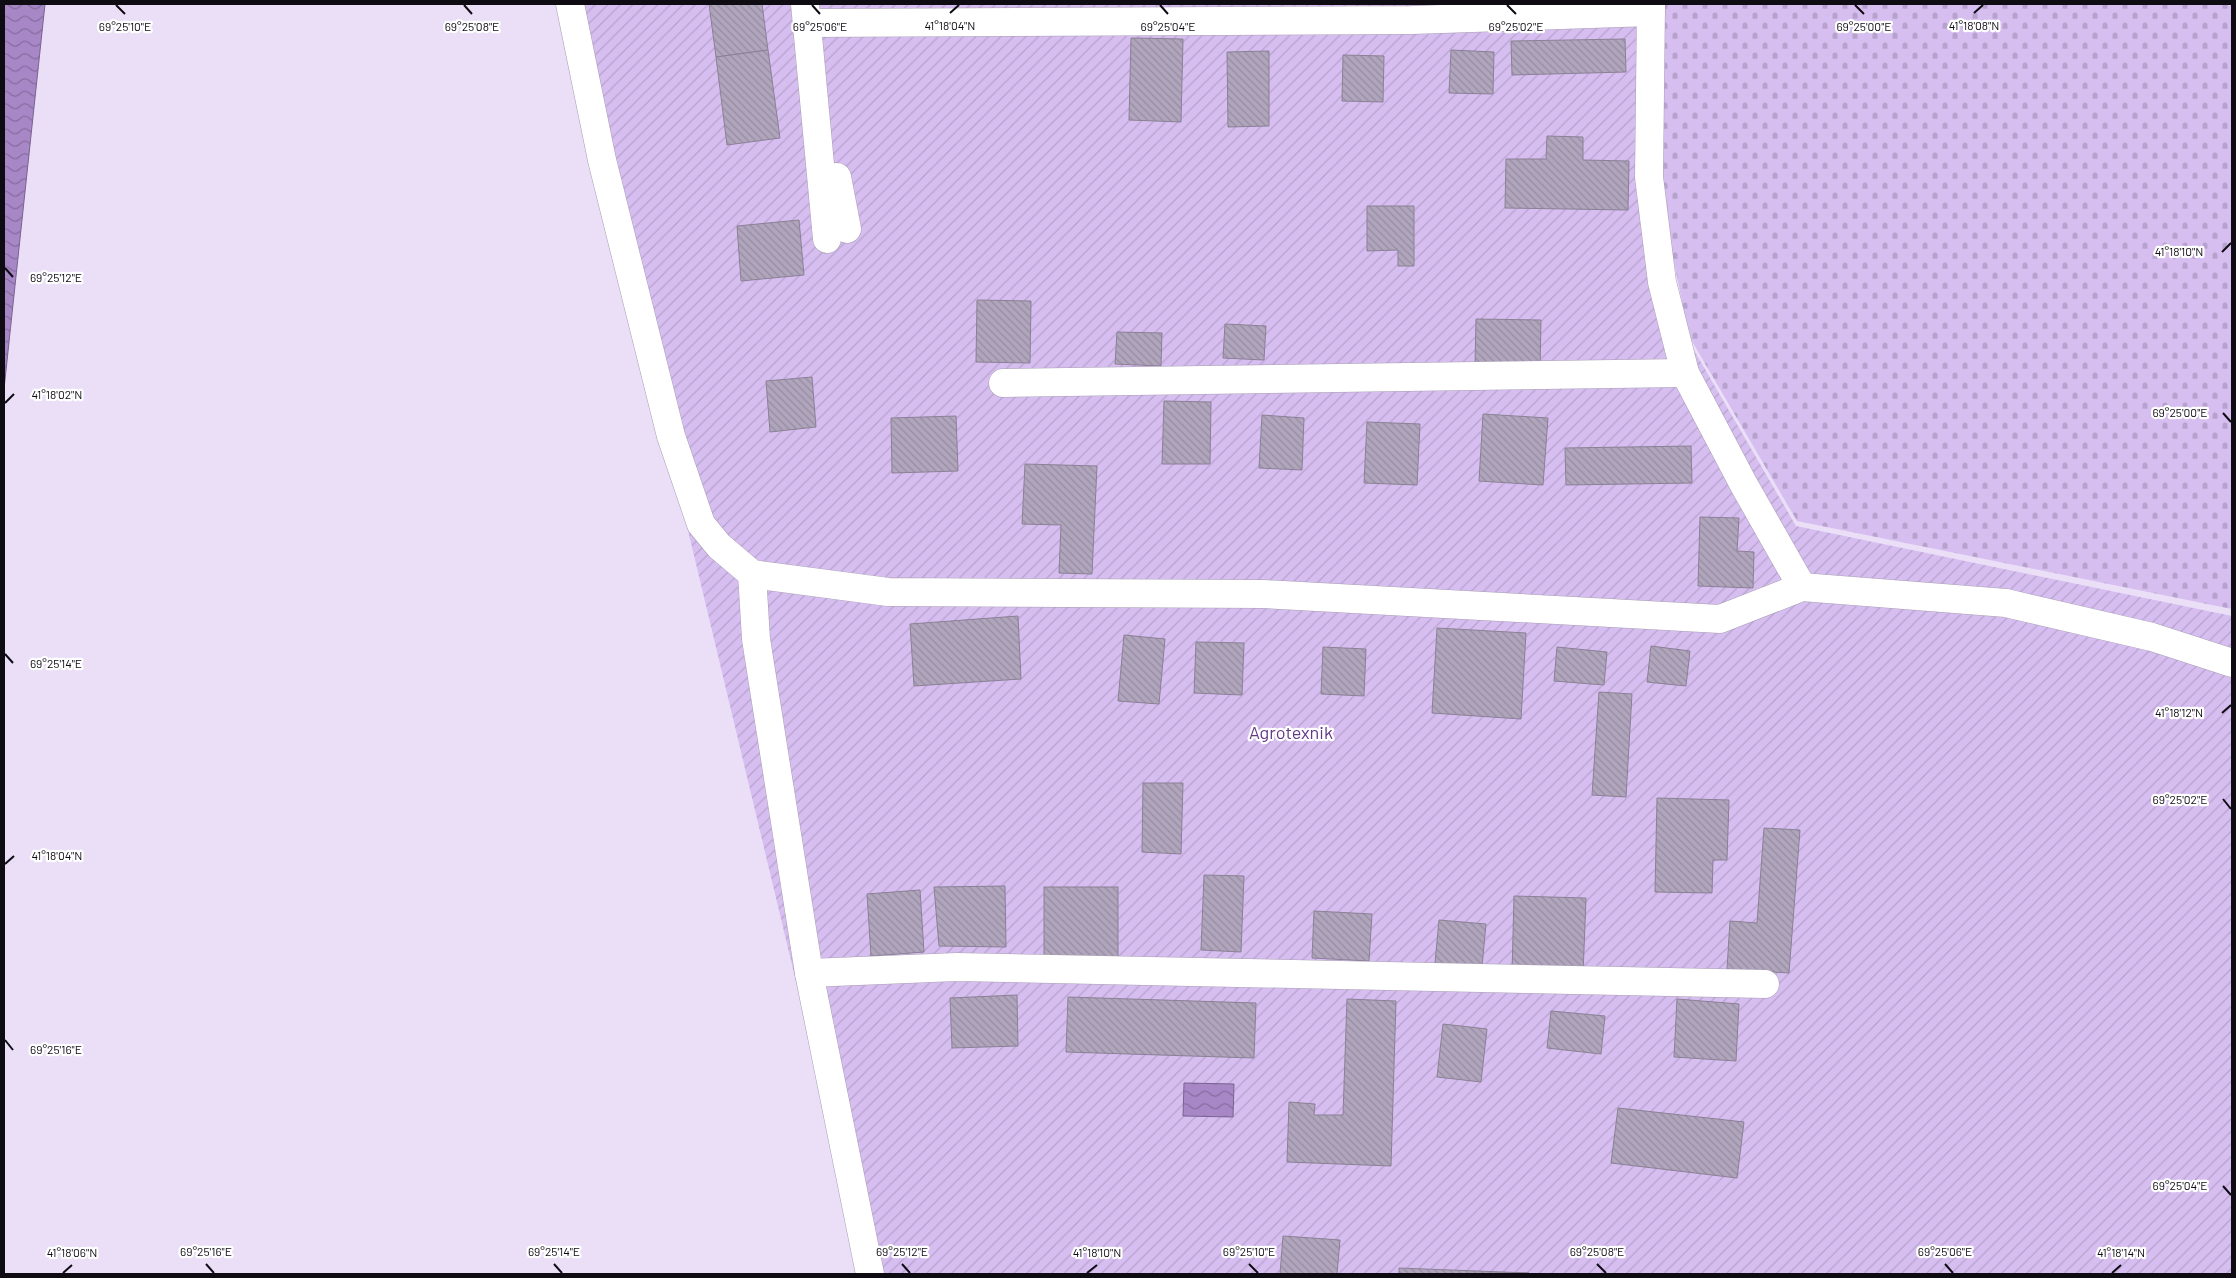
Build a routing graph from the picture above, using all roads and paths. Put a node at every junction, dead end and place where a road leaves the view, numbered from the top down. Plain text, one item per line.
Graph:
1 (570, 4) edge
2 (1651, 8) edge
3 (806, 13) edge
4 (837, 234) dead end
5 (1685, 373) junction
6 (1003, 383) dead end
7 (752, 574) junction
8 (1802, 587) junction
9 (2232, 663) edge
10 (809, 973) junction
11 (1765, 984) dead end
12 (870, 1274) edge

1 - 7 street
2 - 3 street
2 - 5 street
3 - 4 street
5 - 6 street
5 - 8 street
7 - 8 street
7 - 10 street
8 - 9 street
10 - 11 street
10 - 12 street

